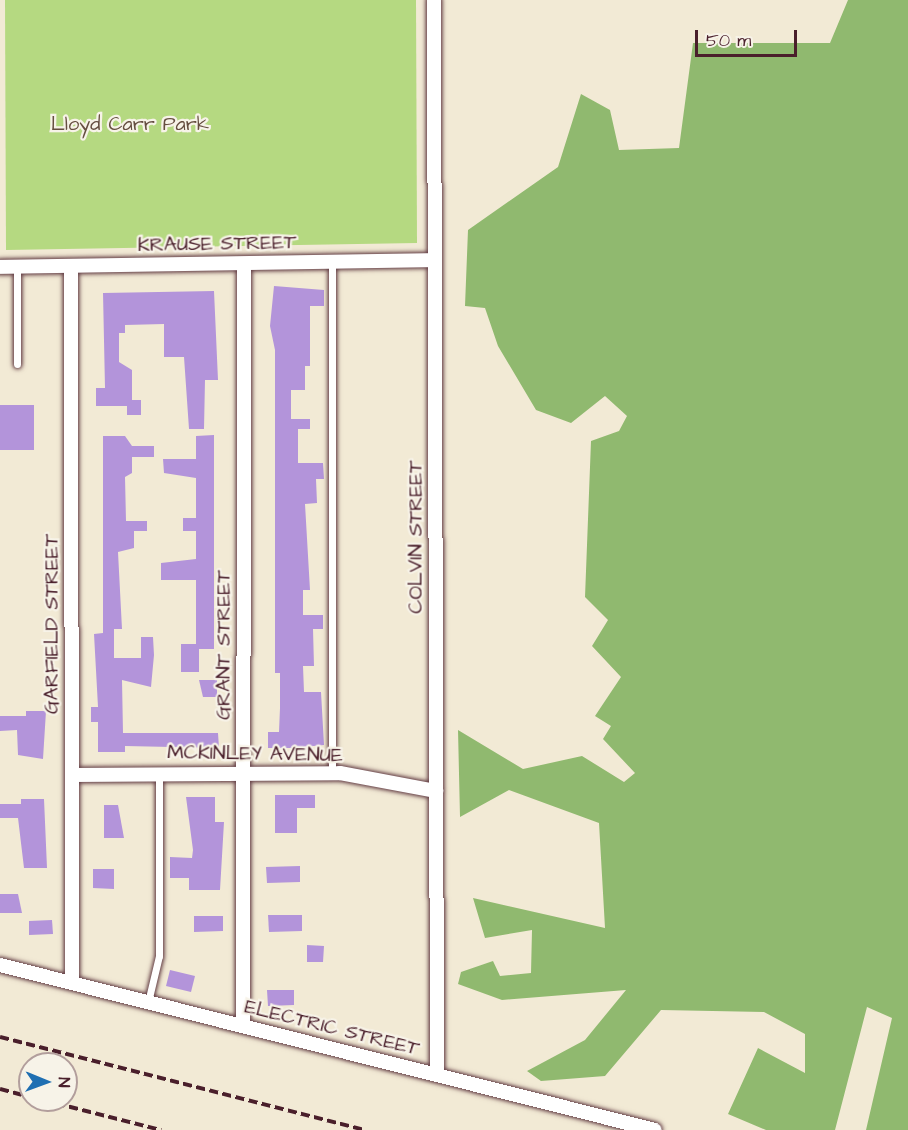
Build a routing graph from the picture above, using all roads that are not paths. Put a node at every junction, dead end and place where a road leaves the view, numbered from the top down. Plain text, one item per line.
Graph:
1 (434, 0) edge
2 (434, 260) junction
3 (332, 262) junction
4 (244, 264) junction
5 (71, 266) junction
6 (0, 267) edge
7 (17, 267) junction
8 (16, 364) dead end
9 (243, 771) junction
10 (159, 772) junction
11 (332, 772) junction
12 (72, 775) junction
13 (436, 791) junction
14 (0, 965) edge
15 (72, 982) junction
16 (148, 1002) junction
17 (243, 1026) junction
18 (437, 1075) junction
19 (655, 1130) edge

1 - 2 street, COLVIN STREET
2 - 3 street, KRAUSE STREET
2 - 13 street, COLVIN STREET
3 - 4 street, KRAUSE STREET
3 - 11 lane
4 - 5 street, KRAUSE STREET
4 - 9 street, GRANT STREET
5 - 7 street, KRAUSE STREET
5 - 12 street, GARFIELD STREET
6 - 7 street, KRAUSE STREET
7 - 8 lane
9 - 10 street, MCKINLEY AVENUE
9 - 11 street, MCKINLEY AVENUE
9 - 17 street, GRANT STREET
10 - 12 street, MCKINLEY AVENUE
10 - 16 lane
11 - 13 street, MCKINLEY AVENUE
12 - 15 street, GARFIELD STREET
13 - 18 street, COLVIN STREET
14 - 15 street, ELECTRIC STREET
15 - 16 street, ELECTRIC STREET
16 - 17 street, ELECTRIC STREET
17 - 18 street, ELECTRIC STREET
18 - 19 street, ELECTRIC STREET

